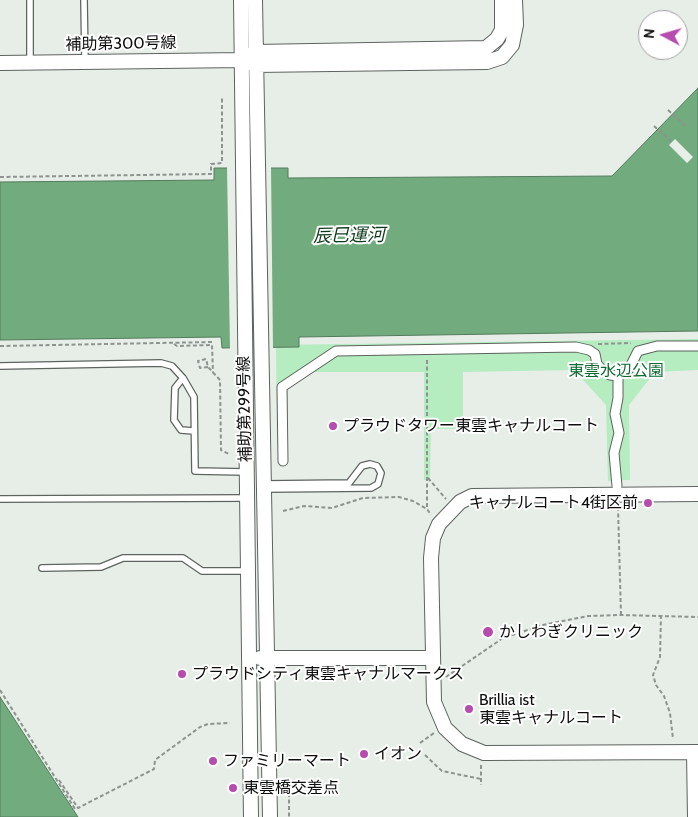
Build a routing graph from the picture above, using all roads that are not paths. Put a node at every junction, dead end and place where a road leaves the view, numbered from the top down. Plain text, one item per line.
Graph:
1 (30, 0) edge
2 (84, 0) edge
3 (241, 0) edge
4 (254, 0) edge
5 (502, 0) edge
6 (515, 0) edge
7 (255, 59) junction
8 (242, 60) junction
9 (30, 62) junction
10 (85, 62) junction
11 (0, 63) edge
12 (250, 143) junction
13 (698, 346) edge
14 (0, 366) edge
15 (618, 376) junction
16 (182, 378) junction
17 (194, 431) junction
18 (283, 462) dead end
19 (247, 472) junction
20 (264, 486) junction
21 (618, 486) dead end
22 (698, 494) edge
23 (247, 498) junction
24 (0, 499) edge
25 (42, 568) dead end
26 (248, 571) junction
27 (267, 658) junction
28 (432, 658) junction
29 (249, 659) junction
30 (696, 752) edge
31 (251, 817) edge
32 (270, 817) edge
33 (695, 817) edge

1 - 9 lane
2 - 10 lane
3 - 8 street, 補助第299号線
4 - 7 street, 補助第299号線
5 - 7 street
6 - 7 street
7 - 8 street
7 - 12 street, 補助第299号線
8 - 10 street, 補助第300号線
8 - 12 street, 補助第299号線
9 - 10 street, 補助第300号線
9 - 11 street, 補助第300号線
12 - 19 street, 補助第299号線
12 - 20 street, 補助第299号線
13 - 15 street
14 - 16 lane
15 - 18 street
15 - 21 street
16 - 17 lane
16 - 17 lane
17 - 19 lane
19 - 23 street, 補助第299号線
20 - 20 lane
20 - 27 street, 補助第299号線
22 - 28 street
23 - 24 lane
23 - 26 street, 補助第299号線
25 - 26 lane
26 - 29 street, 補助第299号線
27 - 28 street
27 - 29 street
27 - 32 street, 補助第299号線
28 - 30 street
29 - 31 street, 補助第299号線
30 - 33 street

